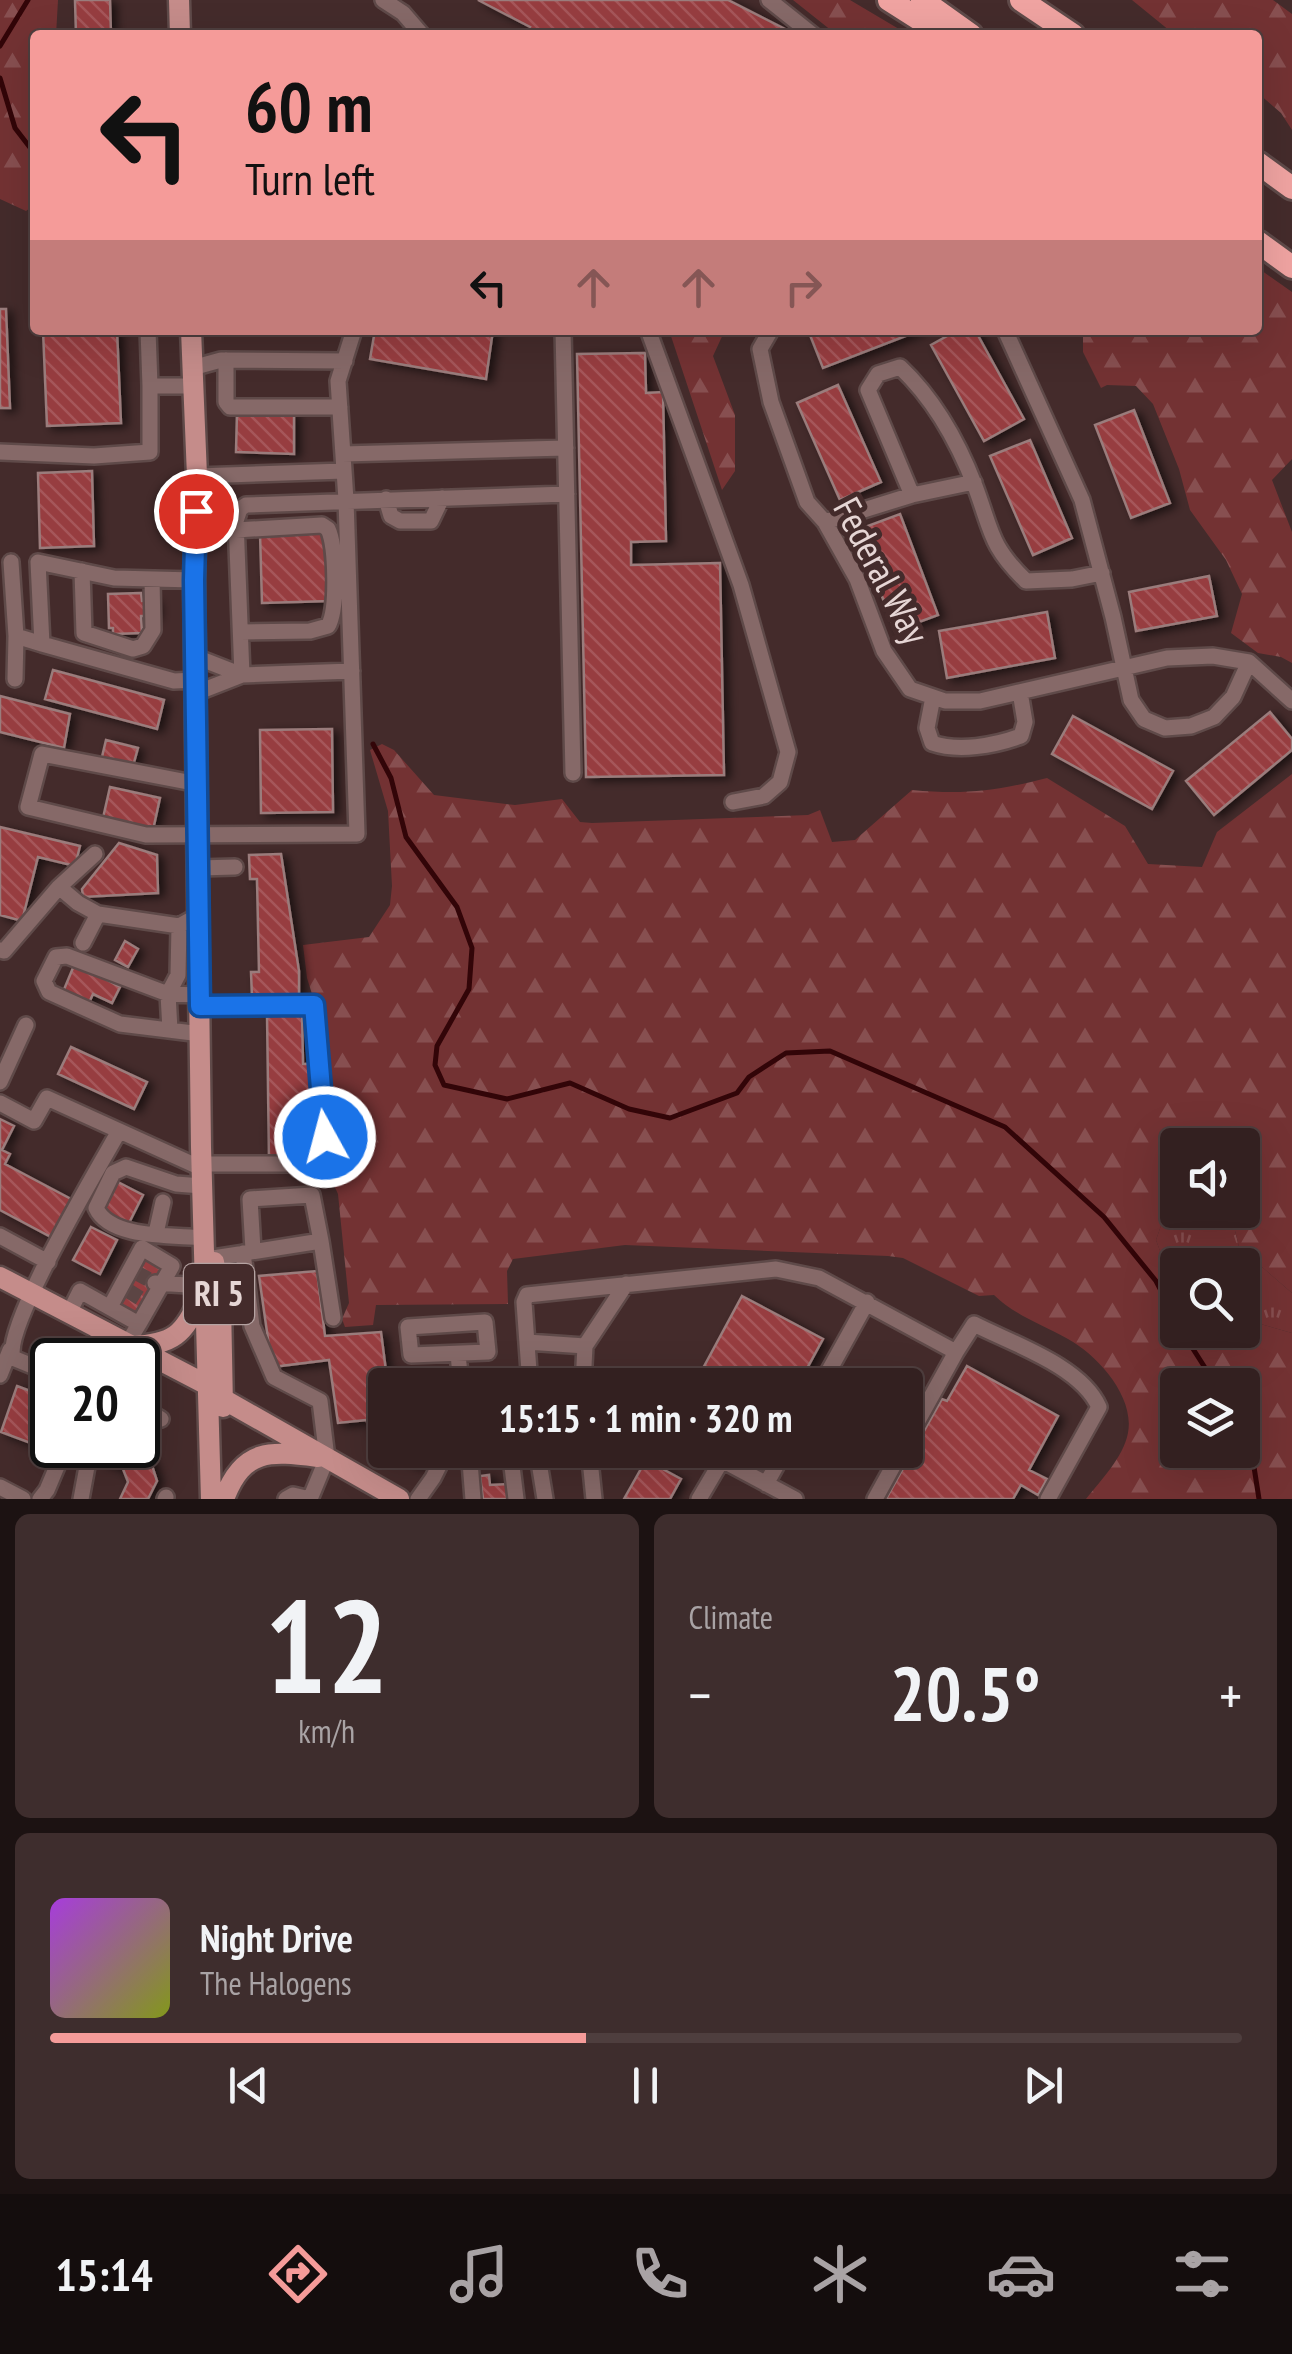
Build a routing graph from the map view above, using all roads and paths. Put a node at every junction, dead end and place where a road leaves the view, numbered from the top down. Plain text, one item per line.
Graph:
1 (179, 0) edge
2 (383, 0) edge
3 (769, 0) edge
4 (889, 0) edge
5 (922, 0) edge
6 (1021, 0) edge
7 (1045, 0) edge
8 (180, 30) edge
9 (417, 30) edge
10 (807, 30) edge
11 (936, 30) edge
12 (964, 30) edge
13 (1066, 30) edge
14 (1080, 30) edge
15 (1262, 167) edge
16 (1292, 188) edge
17 (1262, 245) edge
18 (1292, 267) edge
19 (148, 335) edge
20 (353, 335) edge
21 (563, 335) edge
22 (650, 335) dead end
23 (767, 335) edge
24 (1007, 335) edge
25 (191, 338) edge
26 (223, 360) junction
27 (345, 362) junction
28 (192, 377) junction
29 (150, 386) junction
30 (340, 407) junction
31 (566, 448) junction
32 (0, 452) edge
33 (344, 454) junction
34 (344, 472) junction
35 (197, 476) junction
36 (974, 482) junction
37 (566, 494) junction
38 (912, 495) junction
39 (442, 498) junction
40 (386, 499) junction
41 (346, 500) junction
42 (825, 522) junction
43 (236, 530) junction
44 (5, 562) edge
45 (38, 562) junction
46 (82, 571) junction
47 (1102, 573) junction
48 (152, 579) junction
49 (194, 580) junction
50 (240, 632) junction
51 (16, 636) junction
52 (42, 644) junction
53 (196, 657) junction
54 (1250, 662) junction
55 (1124, 668) junction
56 (352, 671) junction
57 (242, 675) junction
58 (15, 679) dead end
59 (196, 686) junction
60 (1020, 692) junction
61 (933, 697) junction
62 (1292, 701) edge
63 (574, 773) dead end
64 (198, 784) junction
65 (733, 802) dead end
66 (198, 837) junction
67 (95, 854) dead end
68 (235, 867) dead end
69 (199, 868) junction
70 (60, 888) junction
71 (98, 914) junction
72 (199, 914) junction
73 (179, 926) junction
74 (83, 943) dead end
75 (0, 950) edge
76 (168, 994) junction
77 (200, 1000) junction
78 (26, 1025) dead end
79 (170, 1030) junction
80 (201, 1034) junction
81 (0, 1082) edge
82 (0, 1103) edge
83 (119, 1130) junction
84 (202, 1178) junction
85 (163, 1202) dead end
86 (156, 1233) junction
87 (0, 1236) edge
88 (203, 1238) junction
89 (321, 1242) junction
90 (248, 1252) junction
91 (213, 1258) junction
92 (48, 1262) junction
93 (0, 1278) edge
94 (626, 1284) junction
95 (158, 1285) junction
96 (204, 1288) junction
97 (31, 1293) junction
98 (867, 1302) junction
99 (110, 1307) junction
100 (69, 1314) junction
101 (333, 1318) dead end
102 (139, 1324) junction
103 (101, 1330) junction
104 (98, 1338) edge
105 (112, 1338) edge
106 (133, 1338) edge
107 (527, 1342) junction
108 (160, 1343) edge
109 (585, 1346) junction
110 (10, 1350) junction
111 (956, 1352) junction
112 (458, 1354) junction
113 (30, 1365) edge
114 (160, 1366) edge
115 (459, 1368) edge
116 (529, 1368) edge
117 (585, 1368) edge
118 (830, 1368) edge
119 (0, 1375) edge
120 (216, 1393) junction
121 (923, 1411) edge
122 (327, 1458) junction
123 (57, 1468) edge
124 (87, 1468) edge
125 (438, 1468) edge
126 (470, 1468) edge
127 (512, 1468) edge
128 (540, 1468) edge
129 (591, 1468) edge
130 (717, 1468) edge
131 (737, 1468) edge
132 (775, 1468) edge
133 (892, 1468) edge
134 (766, 1484) junction
135 (0, 1487) edge
136 (372, 1492) edge
137 (23, 1499) edge
138 (40, 1499) edge
139 (81, 1499) edge
140 (211, 1499) edge
141 (223, 1499) edge
142 (286, 1499) edge
143 (310, 1499) edge
144 (400, 1499) edge
145 (418, 1499) edge
146 (472, 1499) edge
147 (516, 1499) edge
148 (544, 1499) edge
149 (594, 1499) edge
150 (698, 1499) edge
151 (794, 1499) edge
152 (875, 1499) edge
153 (1048, 1499) edge

1 - 8 main road
2 - 9 street
3 - 10 street
4 - 11 highway
5 - 12 highway
6 - 13 highway
7 - 14 highway
15 - 16 highway
17 - 18 highway
19 - 29 street
20 - 27 street
21 - 31 street
22 - 65 street
23 - 42 street, Federal Way
24 - 47 street
25 - 26 street
25 - 28 main road, RI 5
26 - 27 street
26 - 28 street
26 - 30 street
27 - 30 street
28 - 29 street
28 - 35 main road, RI 5
29 - 32 street
30 - 33 street
31 - 33 street
31 - 37 street
33 - 34 street
34 - 35 street
34 - 41 street
35 - 49 main road, RI 5
36 - 38 street
36 - 38 street
36 - 47 street
37 - 39 street
37 - 63 street
38 - 42 street
39 - 40 street
39 - 40 street
40 - 41 street
41 - 43 street
41 - 56 street
42 - 61 street, Federal Way
43 - 50 street
43 - 50 street
44 - 45 street
44 - 51 street
45 - 46 street
45 - 52 street
46 - 48 street
46 - 48 street
47 - 55 street
48 - 49 street
49 - 53 main road, RI 5
50 - 57 street
51 - 52 street
51 - 58 street
52 - 59 street
53 - 57 street
53 - 59 main road, RI 5
54 - 55 street, Federal Way
54 - 55 street
54 - 62 street
55 - 60 street, Federal Way
56 - 57 street
56 - 66 street
57 - 59 street
59 - 64 main road, RI 5
60 - 61 street, Federal Way
60 - 61 street
64 - 66 main road, RI 5
64 - 66 street
66 - 69 main road, RI 5
67 - 70 street
68 - 69 street
69 - 72 main road, RI 5
70 - 71 street
70 - 75 street
71 - 73 street
71 - 74 street
72 - 73 street
72 - 77 main road, RI 5
73 - 76 street
76 - 77 street
76 - 79 street
76 - 79 street
77 - 80 main road, RI 5
77 - 84 street
78 - 81 street
79 - 80 street
80 - 84 main road, RI 5
82 - 83 street
83 - 84 street
83 - 92 street
84 - 86 street
84 - 88 main road, RI 5
84 - 91 main road, RI 5
85 - 86 street
86 - 88 street
87 - 92 street
88 - 96 main road, RI 5
89 - 90 street
89 - 90 street
89 - 101 street
90 - 91 street
90 - 122 street
91 - 120 main road, RI 5
92 - 97 street
93 - 97 main road
94 - 98 street
94 - 107 street
94 - 109 street
95 - 96 street
95 - 99 street
95 - 102 street
96 - 108 main road
96 - 120 main road, RI 5
97 - 100 main road
97 - 110 street
98 - 111 street
98 - 118 street
99 - 100 street
99 - 102 street
100 - 103 main road
102 - 106 street
103 - 104 street
103 - 105 main road
107 - 109 street
107 - 116 street
109 - 117 street
110 - 113 street
110 - 119 street
111 - 121 street
111 - 153 street
112 - 112 street
112 - 115 street
114 - 120 main road
120 - 122 main road
120 - 140 main road, RI 5
120 - 141 main road, RI 5
122 - 136 main road
122 - 141 main road
122 - 143 street
123 - 138 street
124 - 139 street
125 - 145 street
126 - 146 street
127 - 147 street
128 - 148 street
129 - 149 street
130 - 150 street
131 - 134 street
132 - 134 street
133 - 152 street
134 - 151 street
135 - 137 street
136 - 144 main road
142 - 143 street

